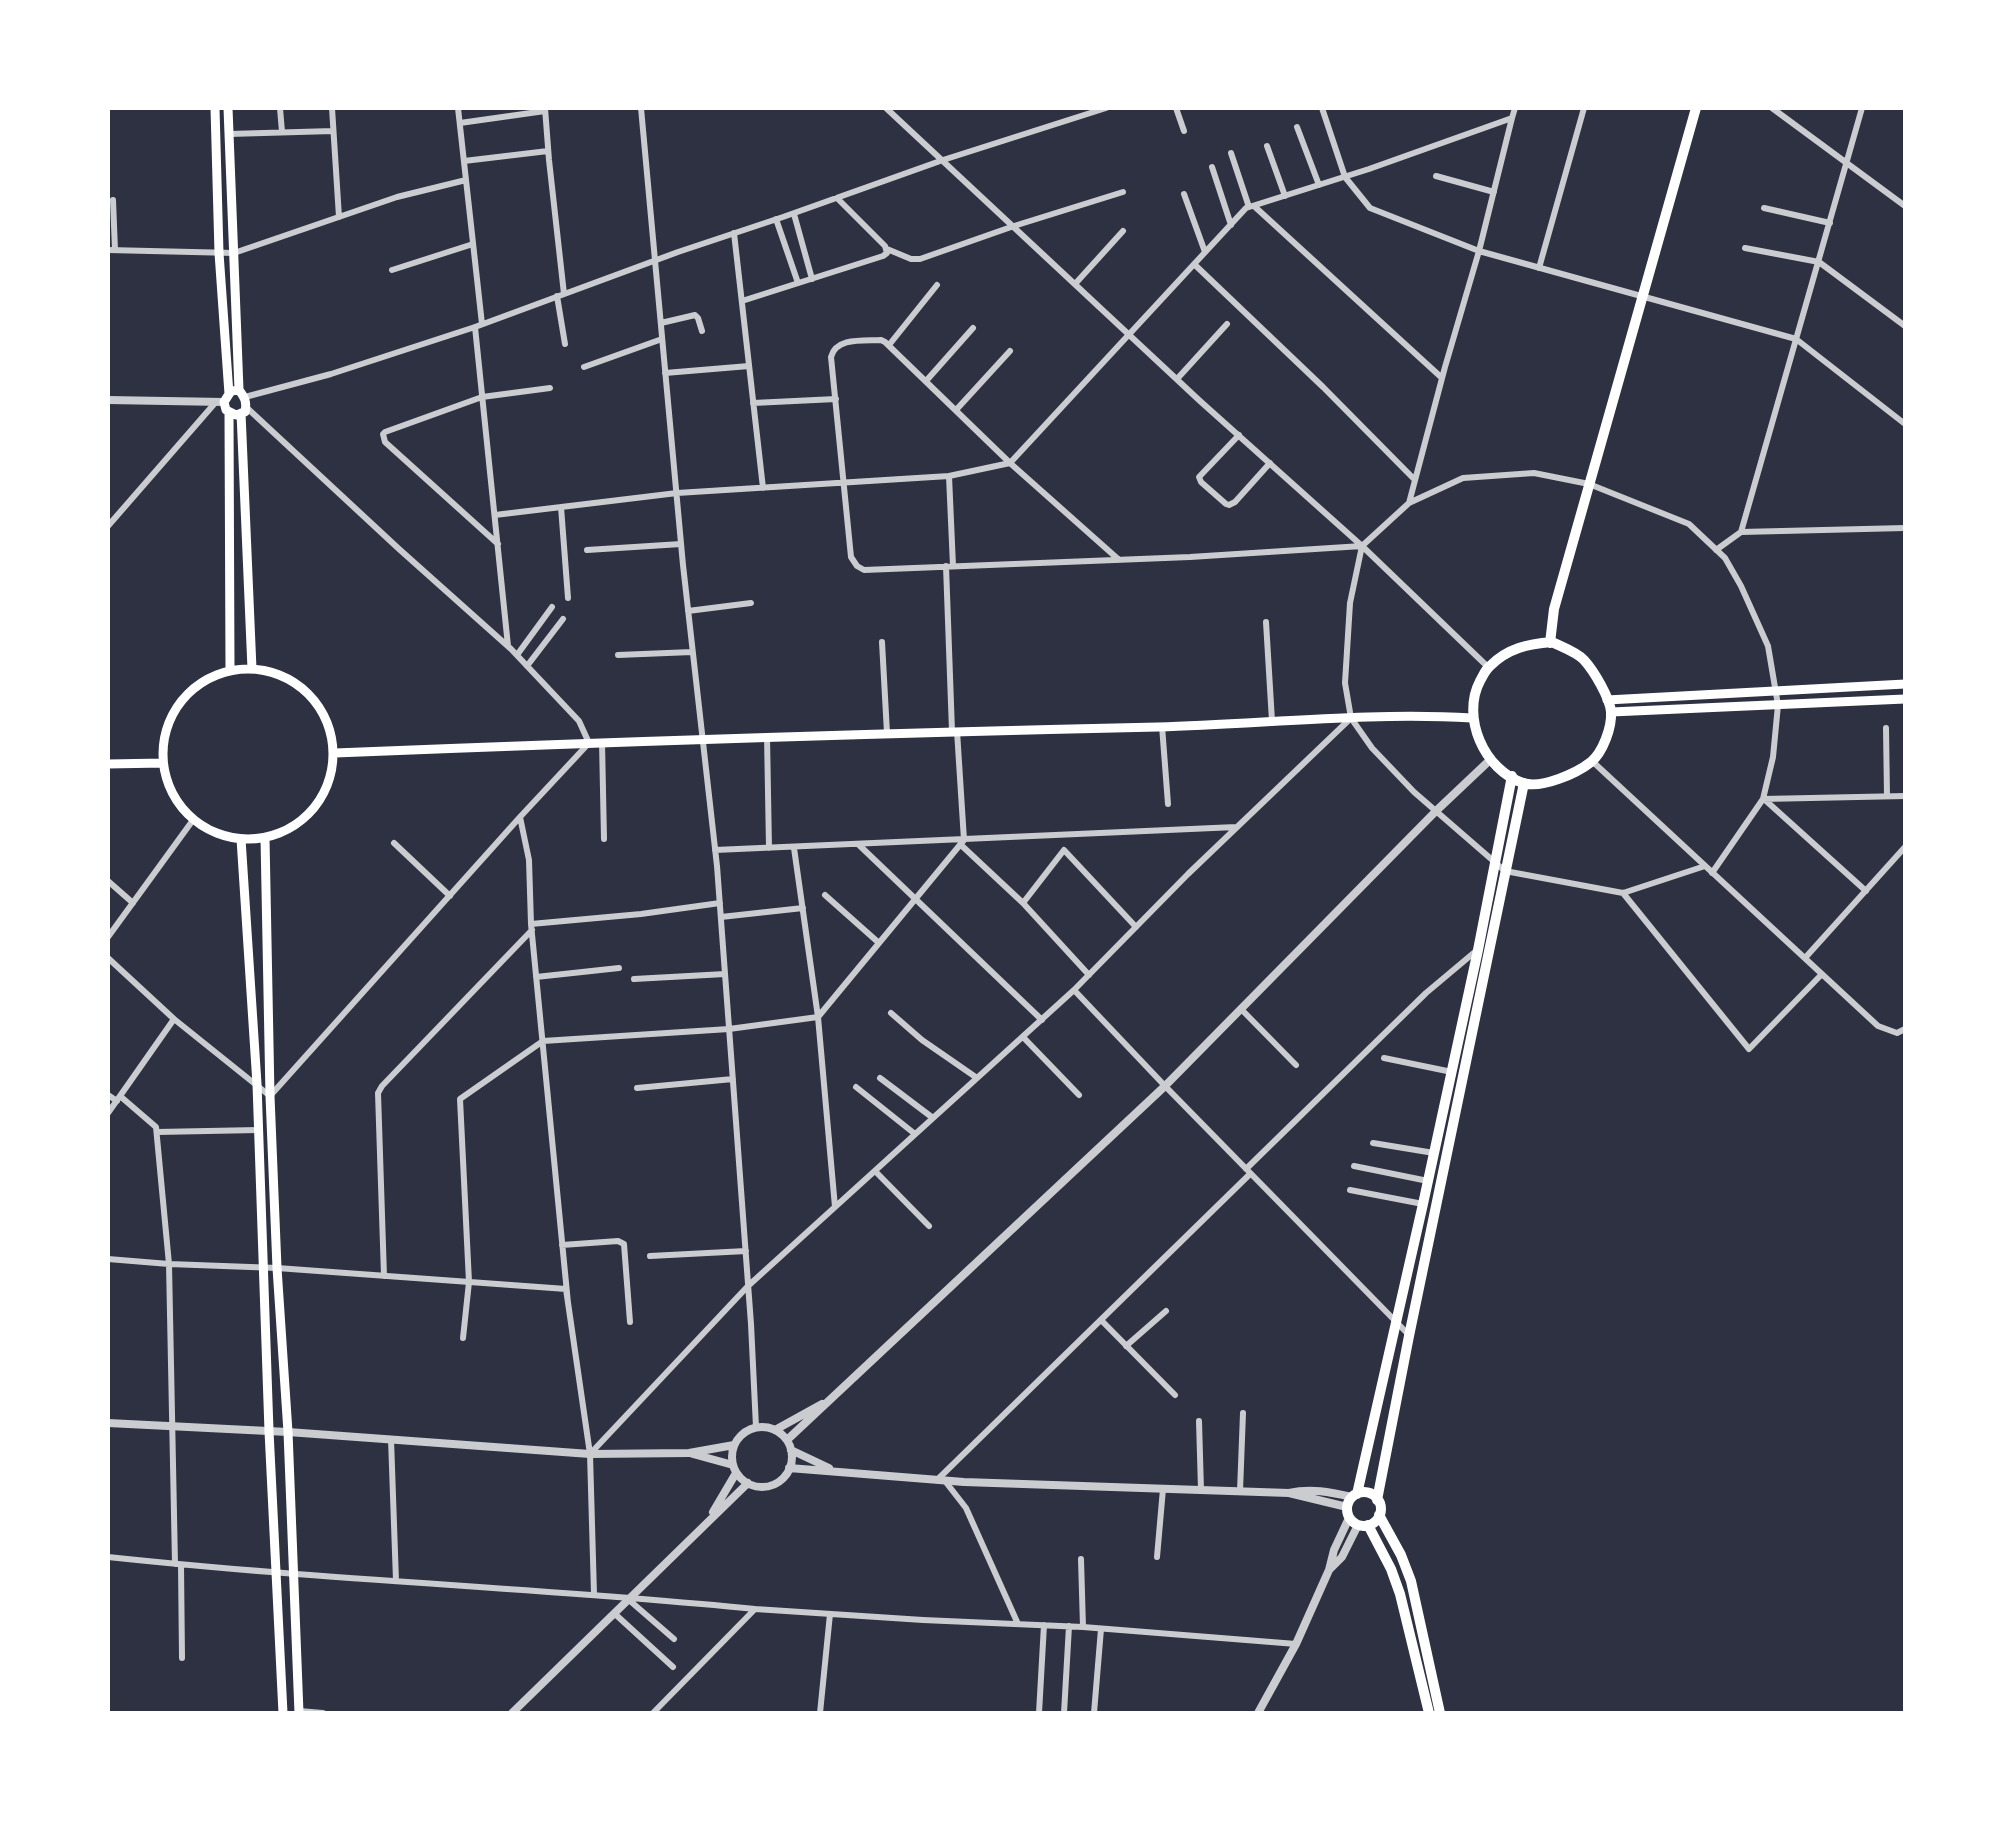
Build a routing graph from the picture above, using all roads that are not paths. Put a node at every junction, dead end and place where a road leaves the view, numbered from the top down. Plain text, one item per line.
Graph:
1 (215, 108) edge
2 (228, 108) edge
3 (280, 108) edge
4 (332, 108) edge
5 (458, 108) edge
6 (641, 108) edge
7 (886, 108) edge
8 (1106, 108) edge
9 (1176, 108) edge
10 (1322, 108) edge
11 (1515, 108) edge
12 (1584, 108) edge
13 (1696, 108) edge
14 (1772, 108) edge
15 (1862, 108) edge
16 (545, 109) edge
17 (1512, 118) junction
18 (460, 123) junction
19 (1297, 127) dead end
20 (333, 131) junction
21 (1184, 131) dead end
22 (282, 132) junction
23 (229, 134) junction
24 (1267, 146) dead end
25 (548, 151) junction
26 (1231, 153) dead end
27 (943, 160) junction
28 (464, 161) junction
29 (1847, 162) junction
30 (1212, 167) dead end
31 (1436, 176) dead end
32 (1345, 177) junction
33 (466, 180) junction
34 (1319, 185) junction
35 (1123, 192) dead end
36 (1494, 192) junction
37 (1184, 194) dead end
38 (1285, 196) junction
39 (837, 198) junction
40 (113, 200) dead end
41 (1905, 206) edge
42 (1252, 207) junction
43 (1764, 208) dead end
44 (794, 213) junction
45 (339, 217) junction
46 (776, 219) junction
47 (1830, 223) junction
48 (1231, 225) junction
49 (1014, 226) junction
50 (1123, 231) dead end
51 (734, 233) junction
52 (473, 244) junction
53 (1745, 248) dead end
54 (887, 249) junction
55 (111, 250) edge
56 (1479, 251) junction
57 (1205, 252) junction
58 (219, 253) junction
59 (234, 253) junction
60 (655, 260) junction
61 (1819, 262) junction
62 (1194, 264) junction
63 (1539, 268) junction
64 (392, 270) dead end
65 (812, 279) junction
66 (798, 283) junction
67 (1075, 284) junction
68 (937, 285) dead end
69 (561, 295) junction
70 (1643, 297) junction
71 (742, 301) junction
72 (661, 323) junction
73 (1227, 324) dead end
74 (479, 325) junction
75 (1905, 326) edge
76 (972, 328) dead end
77 (702, 331) dead end
78 (1129, 334) junction
79 (662, 339) junction
80 (1796, 339) junction
81 (565, 344) dead end
82 (890, 345) junction
83 (1010, 351) dead end
84 (749, 366) junction
85 (584, 367) dead end
86 (665, 373) junction
87 (1177, 378) junction
88 (1442, 378) junction
89 (926, 381) junction
90 (550, 388) dead end
91 (482, 397) junction
92 (836, 399) junction
93 (108, 400) edge
94 (222, 400) junction
95 (243, 402) junction
96 (753, 403) junction
97 (956, 410) junction
98 (229, 412) junction
99 (1905, 424) edge
100 (1239, 435) junction
101 (1010, 464) junction
102 (1270, 464) junction
103 (949, 476) junction
104 (1415, 480) junction
105 (844, 483) junction
106 (1590, 484) junction
107 (763, 488) junction
108 (677, 494) junction
109 (1409, 503) junction
110 (561, 507) junction
111 (495, 514) junction
112 (108, 526) edge
113 (1905, 528) edge
114 (1741, 532) junction
115 (498, 544) junction
116 (681, 544) junction
117 (1362, 546) junction
118 (587, 550) dead end
119 (1716, 550) junction
120 (1119, 560) junction
121 (950, 566) junction
122 (568, 598) dead end
123 (751, 603) dead end
124 (552, 606) dead end
125 (688, 610) junction
126 (563, 619) dead end
127 (1266, 622) dead end
128 (882, 642) dead end
129 (1550, 643) junction
130 (508, 646) junction
131 (692, 652) junction
132 (516, 655) junction
133 (618, 655) dead end
134 (527, 666) junction
135 (1488, 667) junction
136 (252, 669) junction
137 (230, 671) junction
138 (1905, 684) edge
139 (1775, 690) junction
140 (1905, 699) edge
141 (1606, 700) junction
142 (1778, 705) junction
143 (1611, 712) junction
144 (1351, 718) junction
145 (1472, 718) junction
146 (1272, 721) junction
147 (1162, 726) junction
148 (1886, 728) dead end
149 (955, 731) junction
150 (887, 733) junction
151 (767, 736) junction
152 (701, 738) junction
153 (603, 742) junction
154 (589, 743) junction
155 (335, 753) junction
156 (1491, 759) junction
157 (1592, 761) junction
158 (108, 764) edge
159 (163, 764) junction
160 (1512, 776) junction
161 (1524, 783) junction
162 (1887, 796) junction
163 (1905, 796) edge
164 (1763, 799) junction
165 (1168, 804) dead end
166 (1436, 811) junction
167 (520, 817) junction
168 (193, 820) junction
169 (1236, 827) junction
170 (265, 838) junction
171 (241, 839) junction
172 (604, 839) dead end
173 (394, 843) dead end
174 (962, 843) junction
175 (859, 845) junction
176 (1905, 847) edge
177 (769, 848) junction
178 (794, 848) junction
179 (715, 850) junction
180 (1494, 862) junction
181 (1705, 866) junction
182 (1505, 872) junction
183 (1712, 873) junction
184 (108, 880) edge
185 (1866, 891) junction
186 (1623, 893) junction
187 (825, 895) dead end
188 (450, 896) junction
189 (915, 900) junction
190 (133, 903) junction
191 (720, 903) junction
192 (1023, 903) junction
193 (803, 908) junction
194 (721, 917) junction
195 (532, 927) junction
196 (1136, 927) junction
197 (108, 937) edge
198 (1491, 939) junction
199 (879, 943) junction
200 (1478, 950) junction
201 (108, 958) edge
202 (1805, 958) junction
203 (619, 968) dead end
204 (725, 974) junction
205 (1822, 974) junction
206 (1089, 975) junction
207 (537, 977) junction
208 (634, 979) dead end
209 (1074, 990) junction
210 (1241, 1009) junction
211 (891, 1013) dead end
212 (818, 1017) junction
213 (174, 1019) junction
214 (1042, 1020) junction
215 (729, 1029) junction
216 (1905, 1029) edge
217 (1023, 1037) junction
218 (543, 1041) junction
219 (1384, 1058) dead end
220 (1296, 1065) dead end
221 (1452, 1072) junction
222 (880, 1078) dead end
223 (977, 1078) junction
224 (733, 1079) junction
225 (257, 1084) junction
226 (1165, 1086) junction
227 (856, 1087) dead end
228 (637, 1088) dead end
229 (108, 1095) edge
230 (1079, 1095) dead end
231 (270, 1096) junction
232 (118, 1099) junction
233 (108, 1113) edge
234 (933, 1118) junction
235 (258, 1130) junction
236 (157, 1132) junction
237 (915, 1134) junction
238 (1373, 1143) dead end
239 (1434, 1153) junction
240 (1354, 1166) dead end
241 (875, 1171) junction
242 (1248, 1172) junction
243 (1428, 1181) junction
244 (1350, 1190) dead end
245 (1423, 1204) junction
246 (835, 1207) junction
247 (929, 1226) dead end
248 (562, 1245) junction
249 (746, 1251) junction
250 (651, 1256) dead end
251 (108, 1259) edge
252 (169, 1264) junction
253 (263, 1267) junction
254 (277, 1268) junction
255 (384, 1276) junction
256 (469, 1282) junction
257 (748, 1286) junction
258 (568, 1303) junction
259 (1166, 1311) dead end
260 (1101, 1320) junction
261 (630, 1322) dead end
262 (1397, 1324) junction
263 (1409, 1336) junction
264 (463, 1338) dead end
265 (1126, 1346) junction
266 (1175, 1395) dead end
267 (832, 1398) junction
268 (1243, 1413) dead end
269 (1199, 1421) dead end
270 (108, 1423) edge
271 (172, 1426) junction
272 (756, 1427) junction
273 (774, 1430) junction
274 (269, 1431) junction
275 (288, 1432) junction
276 (392, 1439) junction
277 (787, 1440) junction
278 (734, 1445) junction
279 (791, 1450) junction
280 (689, 1453) junction
281 (590, 1454) junction
282 (789, 1468) junction
283 (735, 1469) junction
284 (835, 1471) junction
285 (941, 1480) junction
286 (748, 1483) junction
287 (1163, 1489) junction
288 (1201, 1490) junction
289 (1240, 1491) junction
290 (1377, 1500) junction
291 (1355, 1511) junction
292 (1379, 1515) junction
293 (707, 1522) junction
294 (108, 1557) edge
295 (1157, 1557) dead end
296 (1081, 1559) dead end
297 (178, 1564) junction
298 (277, 1572) junction
299 (293, 1574) junction
300 (396, 1581) junction
301 (594, 1594) junction
302 (631, 1598) junction
303 (755, 1609) junction
304 (615, 1614) junction
305 (830, 1614) junction
306 (1018, 1624) junction
307 (1044, 1625) junction
308 (1069, 1626) junction
309 (1083, 1627) junction
310 (1101, 1629) junction
311 (675, 1640) dead end
312 (1296, 1644) junction
313 (182, 1658) dead end
314 (673, 1667) dead end
315 (299, 1712) edge
316 (284, 1713) edge
317 (323, 1713) edge
318 (512, 1713) edge
319 (653, 1713) edge
320 (820, 1713) edge
321 (1039, 1713) edge
322 (1064, 1713) edge
323 (1094, 1713) edge
324 (1258, 1713) edge
325 (1429, 1713) edge
326 (1440, 1713) edge

1 - 58 main road
2 - 23 main road
3 - 22 street
4 - 20 street
5 - 18 street
6 - 60 street
7 - 27 street
8 - 27 street
9 - 21 street
10 - 32 street
11 - 17 street
12 - 63 street
13 - 70 main road
14 - 29 street
15 - 29 street
16 - 18 street
16 - 25 street
17 - 32 street
17 - 36 street
18 - 28 street
19 - 34 street
20 - 22 street
20 - 45 street
22 - 23 street
23 - 59 main road
24 - 38 street
25 - 28 street
25 - 69 street
26 - 42 street
27 - 39 street
27 - 49 street
28 - 33 street
29 - 41 street
29 - 47 street
30 - 48 street
31 - 36 street
32 - 34 street
32 - 56 street
33 - 45 street
33 - 52 street
34 - 38 street
35 - 49 street
36 - 56 street
37 - 57 street
38 - 42 street
39 - 44 street
39 - 54 street
40 - 55 street
42 - 48 street
42 - 88 street
43 - 47 street
44 - 46 street
44 - 65 street
45 - 59 street
46 - 51 street
46 - 66 street
47 - 61 street
48 - 57 street
49 - 54 street
49 - 67 street
50 - 67 street
51 - 60 street
51 - 71 street
52 - 64 street
52 - 74 street
53 - 61 street
54 - 65 street
55 - 58 street
56 - 63 street
56 - 88 street
57 - 62 street
58 - 59 street
58 - 94 main road
59 - 95 main road
60 - 69 street
60 - 72 street
61 - 75 street
61 - 80 street
62 - 78 street
62 - 104 street
63 - 70 street
65 - 66 street
66 - 71 street
67 - 78 street
68 - 82 street
69 - 74 street
69 - 81 street
70 - 80 street
70 - 106 main road
71 - 84 street
72 - 77 street
72 - 79 street
73 - 87 street
74 - 91 street
74 - 95 street
76 - 89 street
78 - 87 street
78 - 101 street
79 - 85 street
79 - 86 street
80 - 99 street
80 - 114 street
82 - 89 street
82 - 92 street
83 - 97 street
84 - 86 street
84 - 96 street
86 - 108 street
87 - 100 street
88 - 104 street
89 - 97 street
90 - 91 street
91 - 111 street
91 - 115 street
92 - 96 street
92 - 105 street
93 - 94 street
94 - 95 main road
94 - 98 main road
94 - 112 street
95 - 98 main road
95 - 130 street
95 - 136 main road
96 - 107 street
97 - 101 street
98 - 137 main road
100 - 102 street
100 - 102 street
101 - 103 street
101 - 120 street
102 - 117 street
103 - 105 street
103 - 121 street
104 - 109 street
105 - 107 street
105 - 121 street
106 - 109 street
106 - 119 street
106 - 129 main road
107 - 108 street
108 - 110 street
108 - 116 street
109 - 117 street
110 - 111 street
110 - 122 street
111 - 115 street
113 - 114 street
114 - 119 street
115 - 130 street
116 - 118 street
116 - 125 street
117 - 120 street
117 - 135 street
117 - 144 street
119 - 139 street
120 - 121 street
121 - 149 street
123 - 125 street
124 - 132 street
125 - 131 street
126 - 134 street
127 - 146 street
128 - 150 street
129 - 135 main road
129 - 141 main road
130 - 132 street
131 - 133 street
131 - 152 street
132 - 134 street
134 - 154 street
135 - 145 main road
136 - 137 main road
136 - 155 main road
137 - 159 main road
138 - 139 main road
139 - 141 main road
139 - 142 street
140 - 142 main road
141 - 143 main road
142 - 143 main road
142 - 164 street
143 - 157 main road
144 - 145 main road
144 - 146 main road
144 - 166 street
144 - 169 street
145 - 156 main road
146 - 147 main road
147 - 149 main road
147 - 165 street
148 - 162 street
149 - 150 main road
149 - 174 street
150 - 151 main road
151 - 152 main road
151 - 177 street
152 - 153 main road
152 - 179 street
153 - 154 main road
153 - 172 street
154 - 155 main road
154 - 167 street
155 - 170 main road
156 - 160 main road
156 - 166 street
157 - 161 main road
157 - 181 street
158 - 159 main road
159 - 168 main road
160 - 161 main road
160 - 180 main road
161 - 182 main road
162 - 163 street
162 - 164 street
164 - 183 street
164 - 185 street
166 - 180 street
166 - 210 street
167 - 188 street
167 - 195 street
168 - 171 main road
168 - 190 street
169 - 174 street
169 - 196 street
170 - 171 main road
170 - 231 main road
171 - 225 main road
173 - 188 street
174 - 175 street
174 - 189 street
174 - 192 street
175 - 178 street
175 - 189 street
176 - 185 street
177 - 178 street
177 - 179 street
178 - 193 street
179 - 191 street
180 - 182 street
180 - 200 main road
181 - 183 street
181 - 186 street
182 - 186 street
182 - 198 main road
183 - 202 street
184 - 190 street
185 - 202 street
186 - 205 street
187 - 199 street
188 - 231 street
189 - 199 street
189 - 214 street
190 - 197 street
191 - 194 street
191 - 195 street
192 - 196 street
192 - 206 street
193 - 194 street
193 - 212 street
194 - 204 street
195 - 207 street
195 - 255 street
196 - 206 street
198 - 200 street
198 - 263 main road
199 - 212 street
200 - 221 main road
200 - 242 street
201 - 213 street
202 - 205 street
203 - 207 street
204 - 208 street
204 - 215 street
205 - 216 street
206 - 209 street
207 - 218 street
209 - 214 street
209 - 226 street
210 - 220 street
210 - 226 street
211 - 223 street
212 - 215 street
212 - 246 street
213 - 225 street
213 - 232 street
214 - 217 street
215 - 218 street
215 - 224 street
217 - 223 street
217 - 230 street
218 - 248 street
218 - 256 street
219 - 221 street
221 - 239 main road
222 - 234 street
223 - 234 street
224 - 228 street
224 - 249 street
225 - 231 street
225 - 235 main road
226 - 242 street
226 - 267 street
227 - 237 street
229 - 232 street
231 - 254 main road
232 - 233 street
232 - 236 street
234 - 237 street
235 - 236 street
235 - 253 main road
236 - 252 street
237 - 241 street
238 - 239 street
239 - 243 main road
240 - 243 street
241 - 246 street
241 - 247 street
242 - 260 street
242 - 262 street
243 - 245 main road
244 - 245 street
245 - 262 main road
246 - 257 street
248 - 258 street
248 - 261 street
249 - 250 street
249 - 257 street
251 - 252 street
252 - 253 street
252 - 271 street
253 - 254 street
253 - 274 main road
254 - 255 street
254 - 275 main road
255 - 256 street
256 - 258 street
256 - 264 street
257 - 272 street
257 - 281 street
258 - 281 street
259 - 265 street
260 - 265 street
260 - 285 street
262 - 263 street
262 - 291 main road
263 - 290 main road
265 - 266 street
267 - 273 street
267 - 277 street
268 - 289 street
269 - 288 street
270 - 271 street
271 - 274 street
271 - 297 street
272 - 273 street
272 - 278 street
273 - 277 street
274 - 275 street
274 - 298 main road
275 - 276 street
275 - 299 main road
276 - 281 street
276 - 300 street
277 - 279 street
278 - 280 street
278 - 283 street
279 - 282 street
279 - 284 street
280 - 281 street
280 - 283 street
281 - 301 street
282 - 284 street
282 - 286 street
283 - 286 street
283 - 293 street
284 - 285 street
285 - 287 street
285 - 306 street
286 - 293 street
287 - 288 street
287 - 295 street
288 - 289 street
289 - 291 street
290 - 291 main road
290 - 292 main road
291 - 292 main road
291 - 312 street
291 - 325 main road
292 - 326 main road
293 - 302 street
294 - 297 street
296 - 309 street
297 - 298 street
297 - 313 street
298 - 299 street
298 - 316 main road
299 - 300 street
299 - 315 main road
300 - 301 street
301 - 302 street
302 - 303 street
302 - 304 street
302 - 311 street
303 - 305 street
303 - 319 street
304 - 314 street
304 - 318 street
305 - 306 street
305 - 320 street
306 - 307 street
307 - 308 street
307 - 321 street
308 - 309 street
308 - 322 street
309 - 310 street
310 - 312 street
310 - 323 street
312 - 324 street
315 - 317 street

